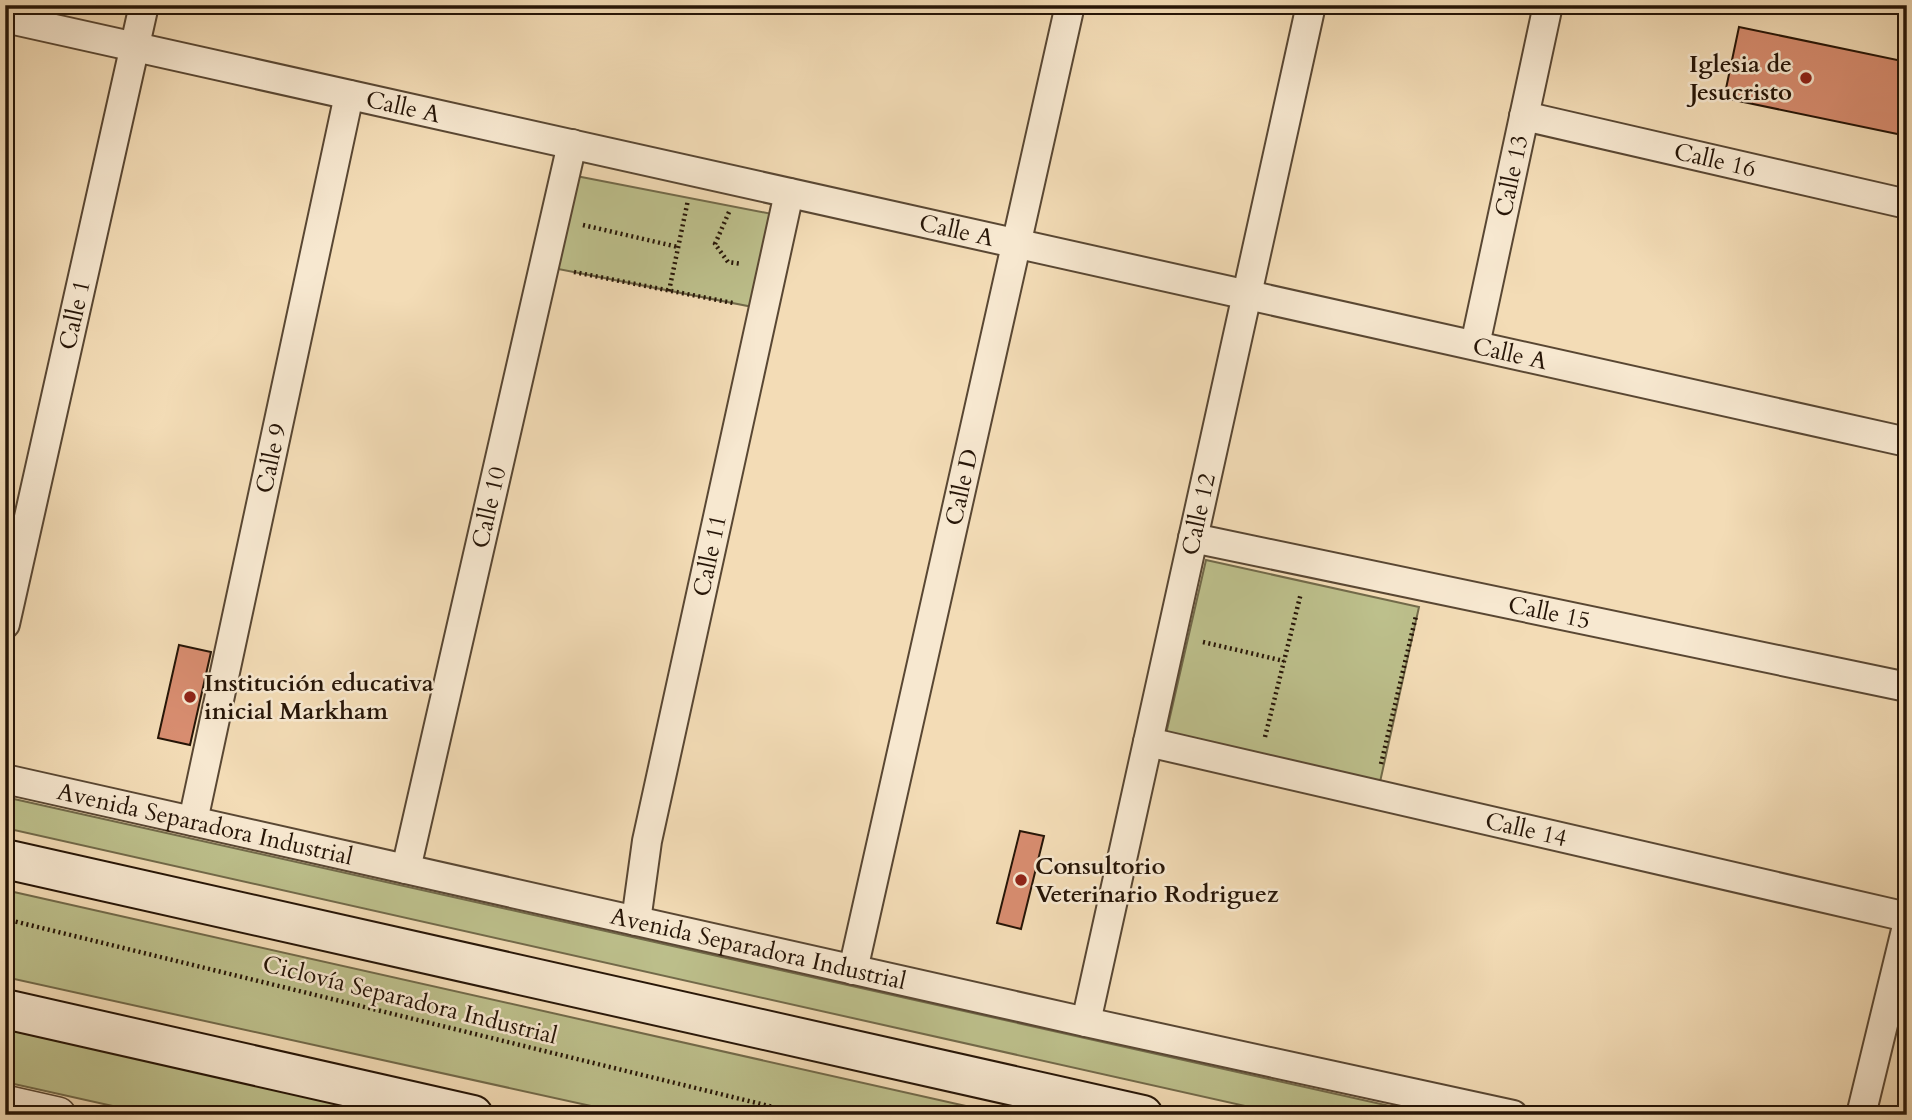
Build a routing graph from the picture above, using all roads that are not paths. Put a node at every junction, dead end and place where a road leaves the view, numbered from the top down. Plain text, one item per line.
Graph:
1 (144, 5) edge
2 (1311, 5) edge
3 (1548, 5) edge
4 (1064, 6) edge
5 (5, 18) edge
6 (135, 47) junction
7 (349, 95) junction
8 (1524, 116) junction
9 (572, 144) junction
10 (789, 193) junction
11 (1907, 204) edge
12 (1016, 243) junction
13 (1247, 295) junction
14 (1475, 345) junction
15 (1907, 442) edge
16 (1193, 538) junction
17 (5, 624) edge
18 (1907, 687) edge
19 (1148, 742) junction
20 (5, 779) edge
21 (193, 821) junction
22 (5, 859) edge
23 (406, 869) junction
24 (1907, 916) edge
25 (636, 921) junction
26 (1907, 926) edge
27 (853, 970) junction
28 (5, 1009) edge
29 (1086, 1022) junction
30 (5, 1103) edge
31 (58, 1115) edge
32 (473, 1115) edge
33 (1143, 1115) edge
34 (1513, 1115) edge
35 (1861, 1115) edge

1 - 6 street, Calle 1
2 - 13 street, Calle 12
3 - 8 street, Calle 13
4 - 12 street, Calle D
5 - 6 street, Calle A
6 - 7 street, Calle A
6 - 17 street, Calle 1
7 - 9 street, Calle A
7 - 21 street, Calle 9
8 - 11 street, Calle 16
8 - 14 street, Calle 13
9 - 10 street, Calle A
9 - 23 street, Calle 10
10 - 12 street, Calle A
10 - 25 street, Calle 11
12 - 13 street, Calle A
12 - 27 street, Calle D
13 - 14 street, Calle A
13 - 16 street, Calle 12
14 - 15 street, Calle A
16 - 18 street, Calle 15
16 - 19 street, Calle 12
19 - 24 street, Calle 14
19 - 29 street, Calle 12
20 - 21 street, Avenida Separadora Industrial
21 - 23 street, Avenida Separadora Industrial
22 - 33 main road
23 - 25 street, Avenida Separadora Industrial
25 - 27 street, Avenida Separadora Industrial
26 - 35 street
27 - 29 street, Avenida Separadora Industrial
28 - 32 main road
29 - 34 street, Avenida Separadora Industrial
30 - 31 street

